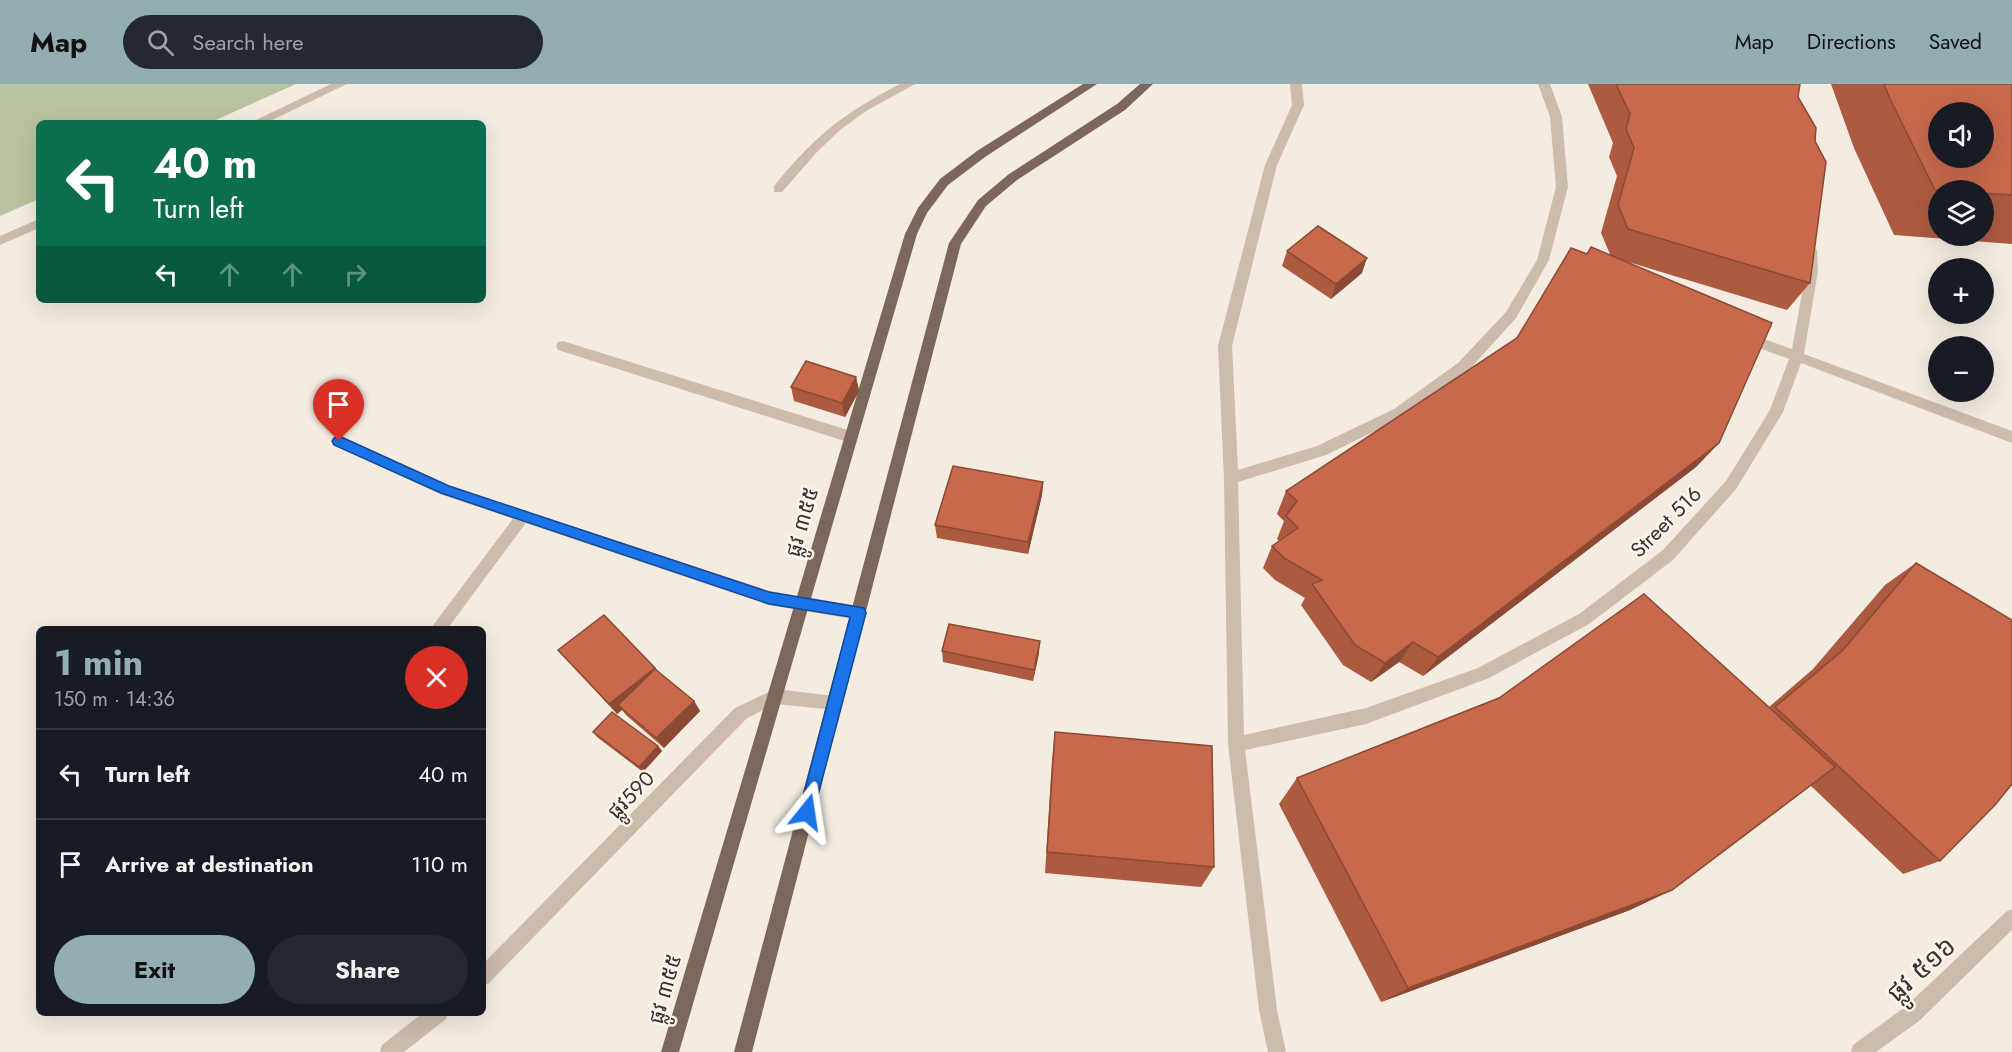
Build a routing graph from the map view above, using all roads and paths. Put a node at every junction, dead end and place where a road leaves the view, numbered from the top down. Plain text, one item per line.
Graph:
1 (341, 84) edge
2 (909, 84) edge
3 (1091, 84) edge
4 (1147, 84) edge
5 (1296, 84) edge
6 (1544, 84) edge
7 (263, 120) edge
8 (778, 189) dead end
9 (36, 224) edge
10 (1810, 237) edge
11 (0, 241) edge
12 (1731, 331) edge
13 (563, 346) dead end
14 (1797, 356) junction
15 (851, 437) junction
16 (2012, 437) edge
17 (339, 441) dead end
18 (1231, 478) junction
19 (523, 516) junction
20 (802, 604) junction
21 (859, 613) junction
22 (440, 626) edge
23 (775, 696) junction
24 (836, 703) junction
25 (1236, 744) junction
26 (2012, 918) edge
27 (486, 974) edge
28 (433, 1016) edge
29 (389, 1052) edge
30 (670, 1052) edge
31 (743, 1052) edge
32 (1278, 1052) edge
33 (1860, 1052) edge

1 - 7 street
2 - 8 street
3 - 15 main road, ផ្លូវ ៣៥៥
4 - 21 main road
5 - 18 street
6 - 18 street
9 - 11 street
10 - 14 street, Street 516
12 - 14 street
13 - 15 street
14 - 16 street
14 - 25 street, Street 516
15 - 20 main road, ផ្លូវ ៣៥៥
17 - 19 street
18 - 25 street
19 - 20 street
19 - 22 street
20 - 21 street
20 - 23 main road, ផ្លូវ ៣៥៥
21 - 24 main road
23 - 24 street
23 - 27 street, ផ្លូវ590
23 - 30 main road, ផ្លូវ ៣៥៥
24 - 31 main road
25 - 32 street
26 - 33 street, ផ្លូវ ៥១៦
28 - 29 street

